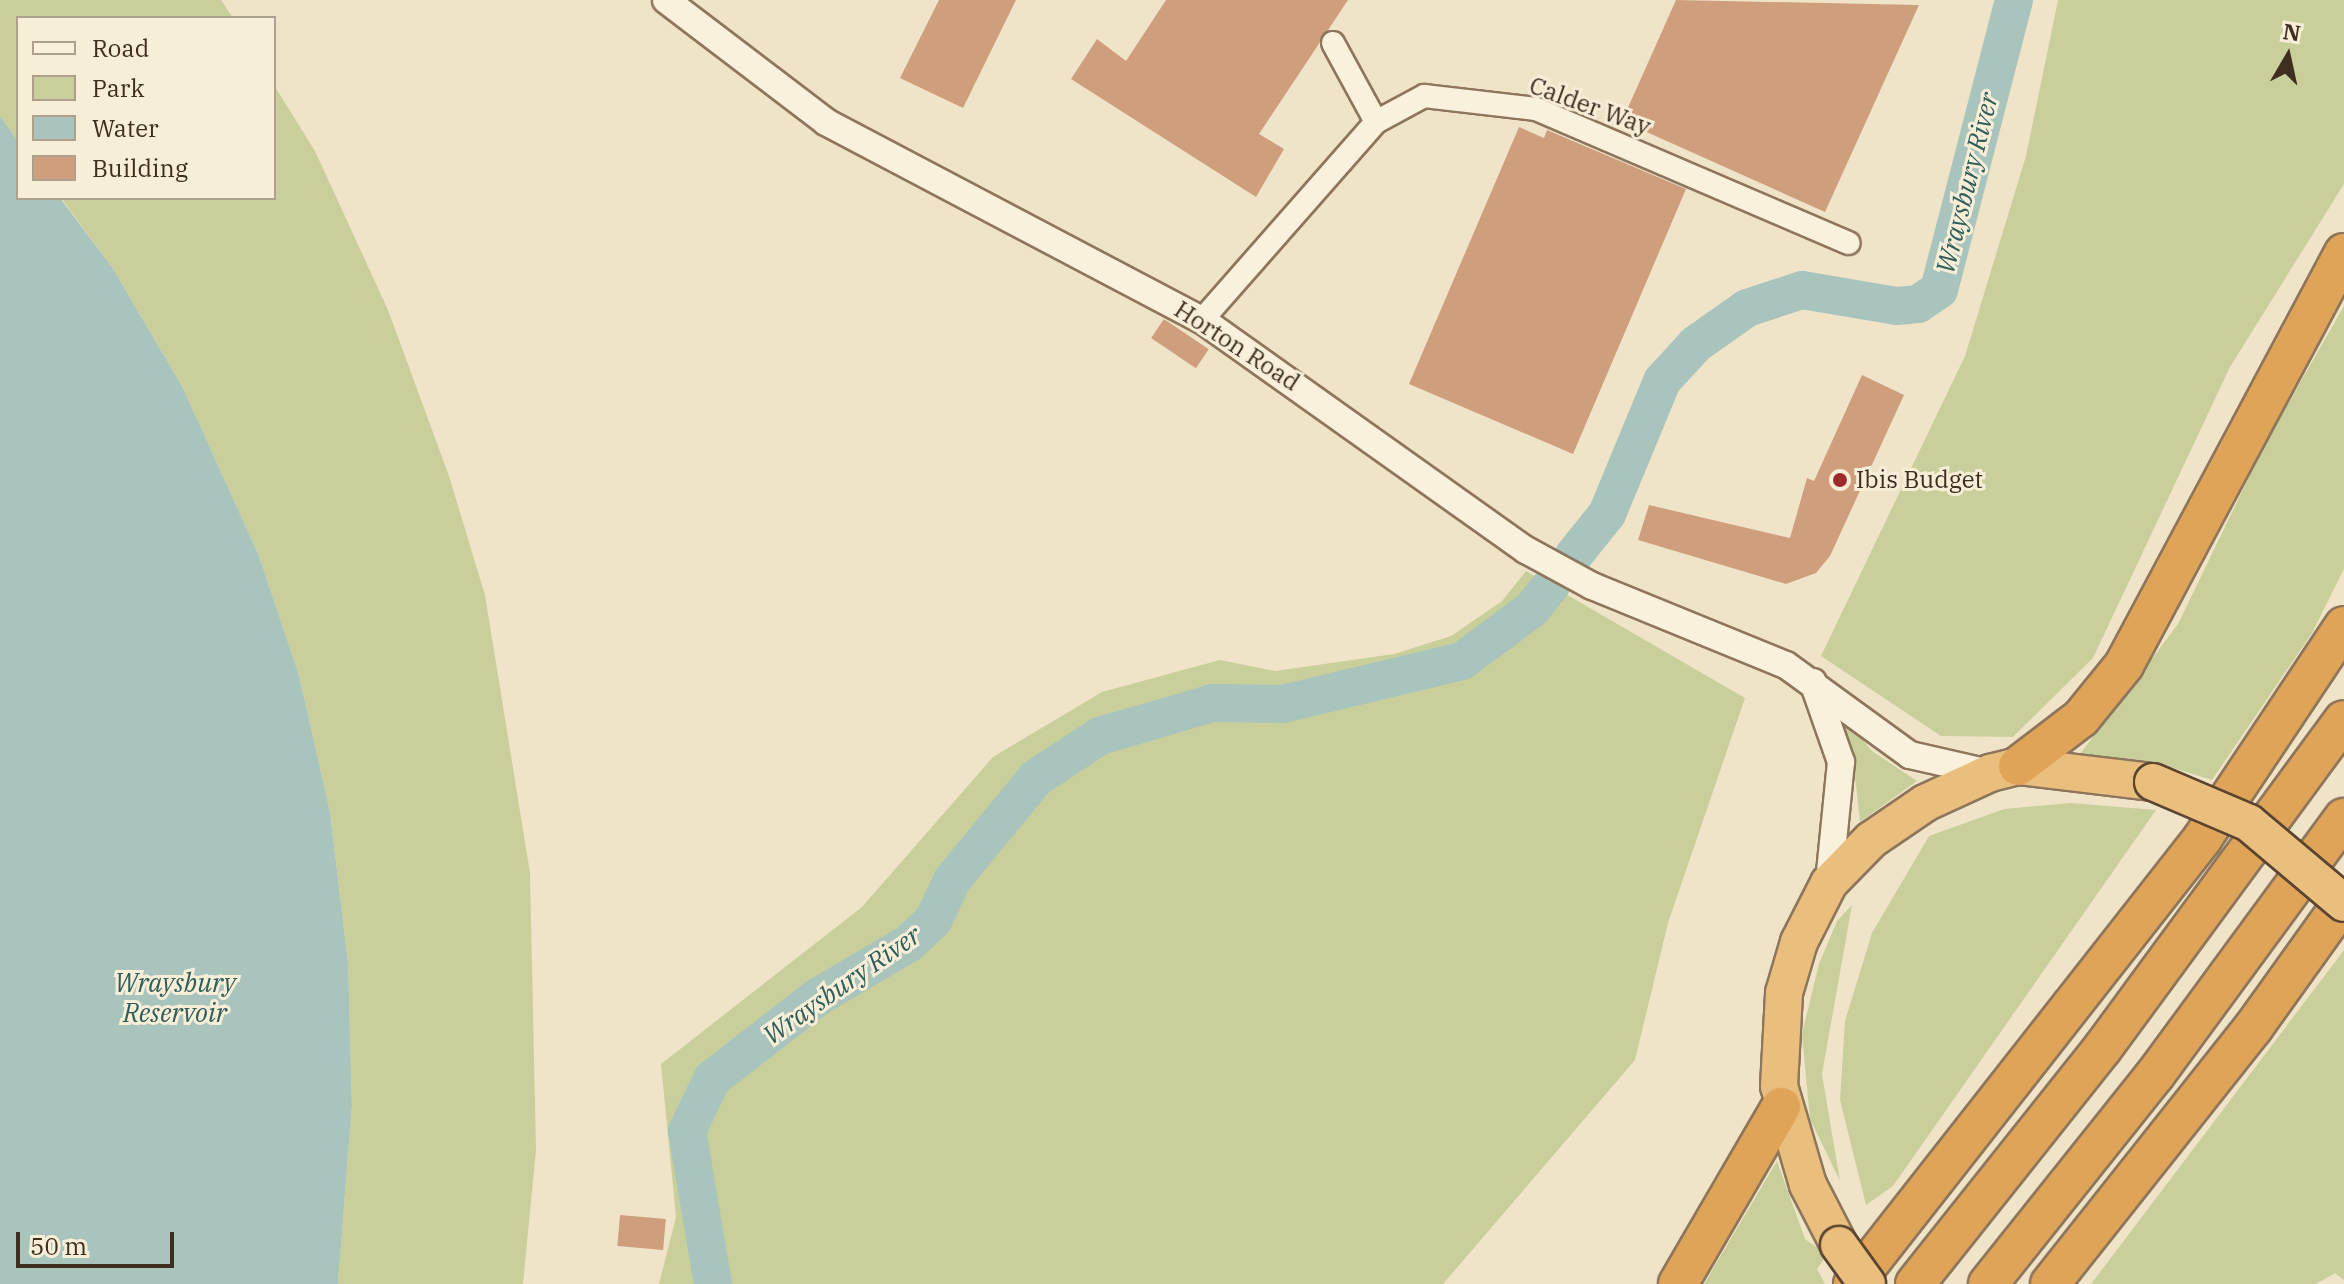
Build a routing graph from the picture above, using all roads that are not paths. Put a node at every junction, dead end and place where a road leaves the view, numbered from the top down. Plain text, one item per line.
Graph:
1 (666, 0) edge
2 (1333, 43) dead end
3 (1376, 122) junction
4 (1848, 243) dead end
5 (2344, 253) edge
6 (1202, 320) junction
7 (2344, 626) edge
8 (1813, 682) junction
9 (2344, 720) edge
10 (2004, 770) junction
11 (2344, 818) edge
12 (1829, 883) junction
13 (2344, 902) edge
14 (1781, 1107) junction
15 (1678, 1284) edge
16 (1853, 1284) edge
17 (1867, 1284) edge
18 (1915, 1284) edge
19 (1988, 1284) edge
20 (2050, 1284) edge

1 - 6 street, Horton Road
2 - 3 street
3 - 4 street, Calder Way
3 - 6 street, Calder Way
5 - 10 highway
6 - 8 street, Horton Road
7 - 16 highway
8 - 10 street, Horton Road
8 - 12 street
9 - 18 highway
10 - 12 highway
10 - 13 highway, bridge
11 - 19 highway
12 - 14 highway
13 - 20 highway
14 - 15 highway
14 - 17 highway, bridge

